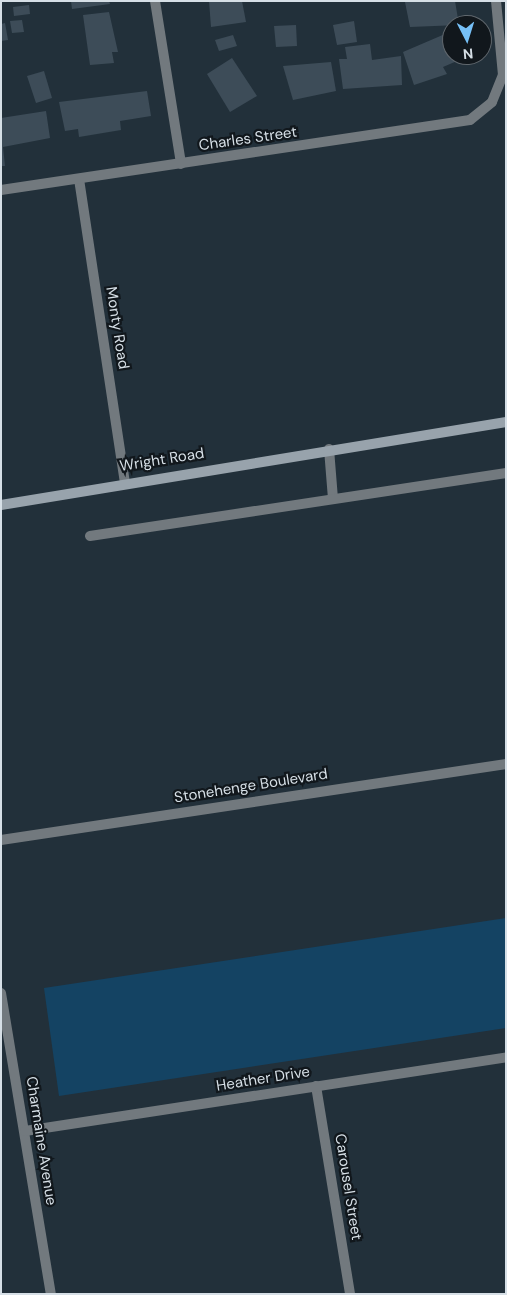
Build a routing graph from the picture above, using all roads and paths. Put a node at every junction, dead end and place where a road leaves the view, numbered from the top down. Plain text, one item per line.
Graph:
1 (155, 1) edge
2 (496, 1) edge
3 (180, 164) junction
4 (79, 179) junction
5 (1, 190) edge
6 (506, 422) edge
7 (329, 449) junction
8 (506, 472) edge
9 (125, 482) junction
10 (333, 499) junction
11 (1, 505) edge
12 (90, 536) dead end
13 (506, 764) edge
14 (1, 840) edge
15 (1, 993) edge
16 (506, 1057) edge
17 (316, 1086) junction
18 (25, 1131) junction
19 (51, 1294) edge
20 (350, 1294) edge

1 - 3 street
2 - 3 street, Charles Street
3 - 4 street, Charles Street
4 - 5 street, Charles Street
4 - 9 street, Monty Road
6 - 7 main road, Wright Road
7 - 9 main road, Wright Road
7 - 10 street
8 - 10 street
9 - 11 main road, Wright Road
10 - 12 street
13 - 14 street, Stonehenge Boulevard
15 - 18 street, Charmaine Avenue
16 - 17 street, Heather Drive
17 - 18 street, Heather Drive
17 - 20 street, Carousel Street
18 - 19 street, Charmaine Avenue

